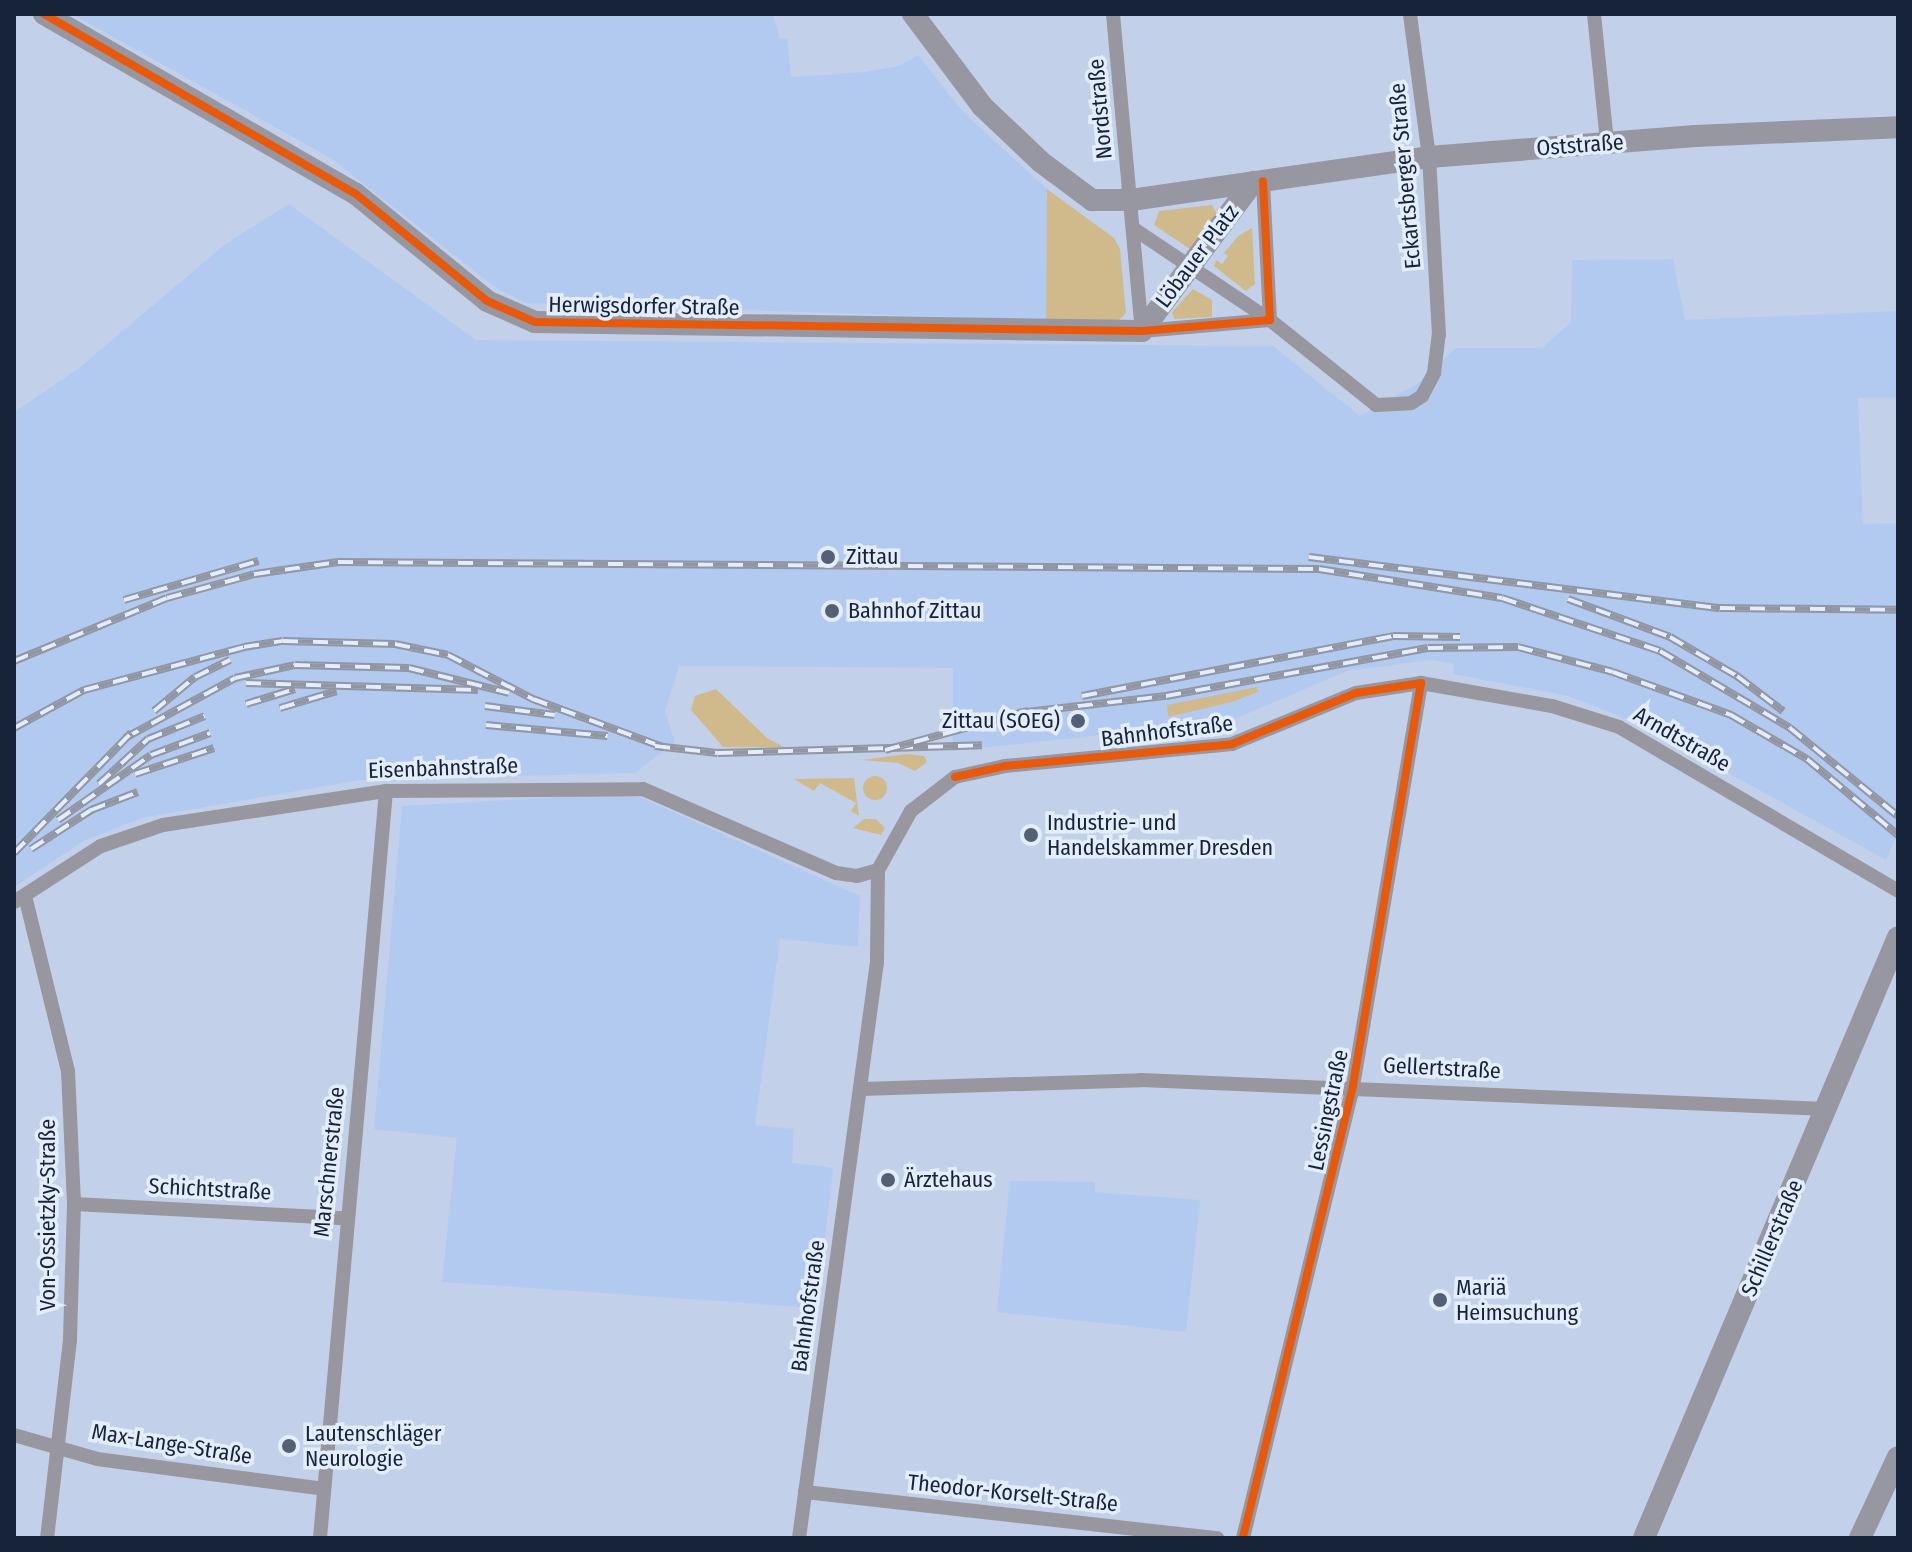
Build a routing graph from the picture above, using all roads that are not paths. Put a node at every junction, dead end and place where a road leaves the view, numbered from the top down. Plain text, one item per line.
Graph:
1 (44, 14) edge
2 (913, 14) edge
3 (1113, 14) edge
4 (1410, 14) edge
5 (1594, 14) edge
6 (1898, 127) edge
7 (1607, 143) junction
8 (1429, 157) junction
9 (1258, 182) junction
10 (1131, 200) junction
11 (1134, 229) junction
12 (1189, 267) junction
13 (1270, 320) junction
14 (1142, 331) junction
15 (1421, 683) junction
16 (386, 791) junction
17 (878, 870) junction
18 (1898, 891) edge
19 (19, 899) edge
20 (1898, 937) edge
21 (1890, 975) edge
22 (1353, 1086) junction
23 (862, 1089) junction
24 (1827, 1109) junction
25 (74, 1204) junction
26 (345, 1218) junction
27 (14, 1435) edge
28 (59, 1445) junction
29 (1898, 1457) edge
30 (324, 1489) junction
31 (805, 1492) junction
32 (47, 1538) edge
33 (320, 1538) edge
34 (799, 1538) edge
35 (1217, 1538) edge
36 (1243, 1538) edge
37 (1644, 1538) edge
38 (1860, 1538) edge

1 - 14 main road, Herwigsdorfer Straße
2 - 10 main road, Löbauer Platz
3 - 10 street, Nordstraße
4 - 8 street, Eckartsberger Straße
5 - 7 street
6 - 7 main road, Oststraße
7 - 8 main road, Oststraße
8 - 9 main road, Oststraße
8 - 13 street, Eckartsberger Straße
9 - 10 main road, Löbauer Platz
9 - 12 main road, Löbauer Platz
9 - 13 street, Löbauer Platz
10 - 11 street, Nordstraße
11 - 12 street
11 - 14 street, Löbauer Platz
12 - 13 street
12 - 14 main road, Löbauer Platz
13 - 14 street, Löbauer Platz
15 - 17 street, Bahnhofstraße
15 - 18 street, Arndtstraße
15 - 22 street, Lessingstraße
16 - 17 street, Eisenbahnstraße
16 - 19 street, Eisenbahnstraße
16 - 26 street, Marschnerstraße
17 - 23 street, Bahnhofstraße
19 - 25 street, Von-Ossietzky-Straße
20 - 21 main road, Schillerstraße
21 - 24 main road, Schillerstraße
22 - 23 street, Gellertstraße
22 - 24 street, Gellertstraße
22 - 36 street, Lessingstraße
23 - 31 street, Bahnhofstraße
24 - 37 main road, Schillerstraße
25 - 26 street, Schichtstraße
25 - 28 street, Von-Ossietzky-Straße
26 - 30 street, Marschnerstraße
27 - 28 street, Max-Lange-Straße
28 - 30 street, Max-Lange-Straße
28 - 32 street, Von-Ossietzky-Straße
29 - 38 main road
30 - 33 street, Marschnerstraße
31 - 34 street, Bahnhofstraße
31 - 35 street, Theodor-Korselt-Straße

